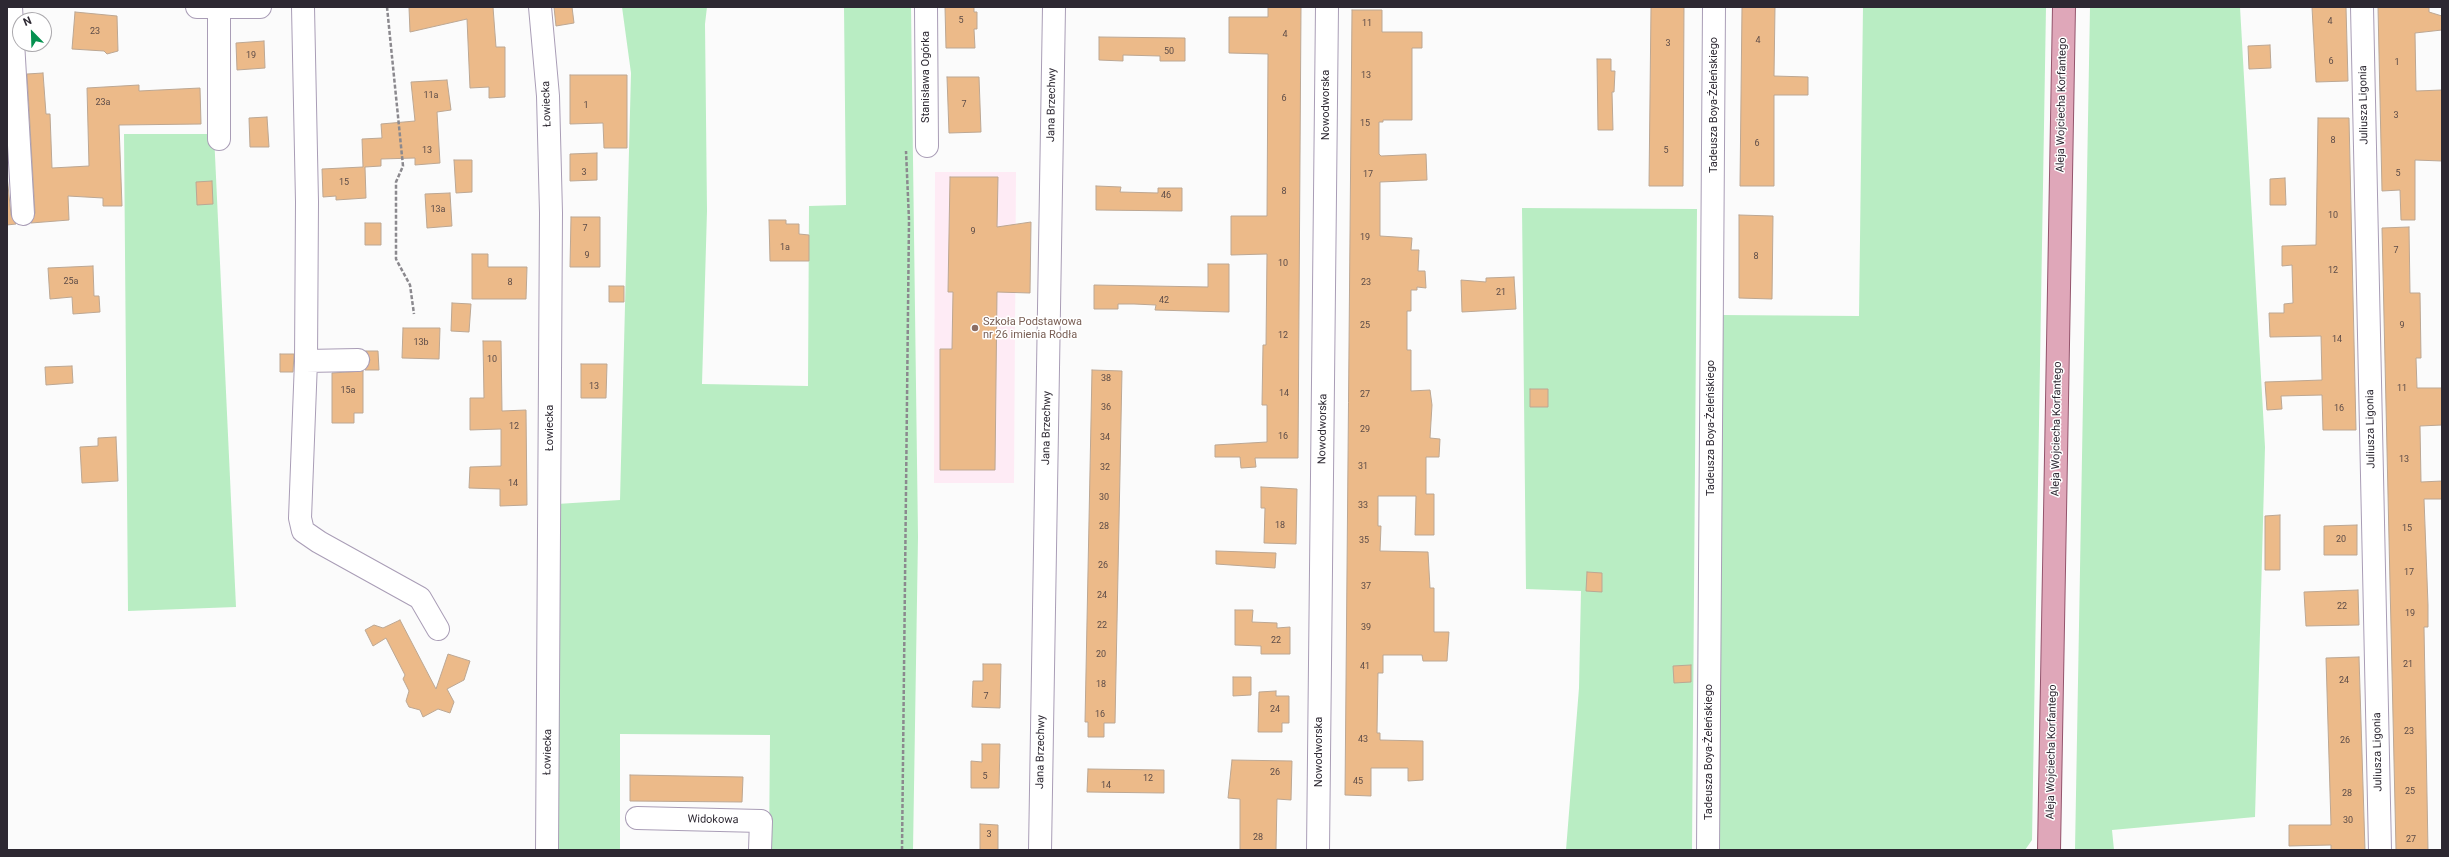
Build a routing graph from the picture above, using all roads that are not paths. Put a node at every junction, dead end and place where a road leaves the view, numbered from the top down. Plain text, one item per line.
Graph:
1 (12, 7) edge
2 (260, 7) edge
3 (303, 7) edge
4 (540, 7) edge
5 (926, 7) edge
6 (1054, 7) edge
7 (1327, 7) edge
8 (1714, 7) edge
9 (2064, 7) edge
10 (2362, 7) edge
11 (210, 8) edge
12 (219, 139) dead end
13 (916, 146) road end
14 (23, 214) dead end
15 (358, 360) dead end
16 (306, 361) junction
17 (438, 629) dead end
18 (637, 818) dead end
19 (547, 850) edge
20 (760, 850) edge
21 (1040, 850) edge
22 (1318, 850) edge
23 (1708, 850) edge
24 (2049, 850) edge
25 (2380, 850) edge

1 - 14 street
2 - 11 street
3 - 16 street
4 - 19 street, Łowiecka
5 - 13 street, Stanisława Ogórka
6 - 21 street, Jana Brzechwy
7 - 22 street, Nowodworska
8 - 23 street, Tadeusza Boya-Żeleńskiego
9 - 24 main road, Aleja Wojciecha Korfantego
10 - 25 street, Juliusza Ligonia
11 - 12 street
15 - 16 street
16 - 17 street
18 - 20 street, Widokowa

